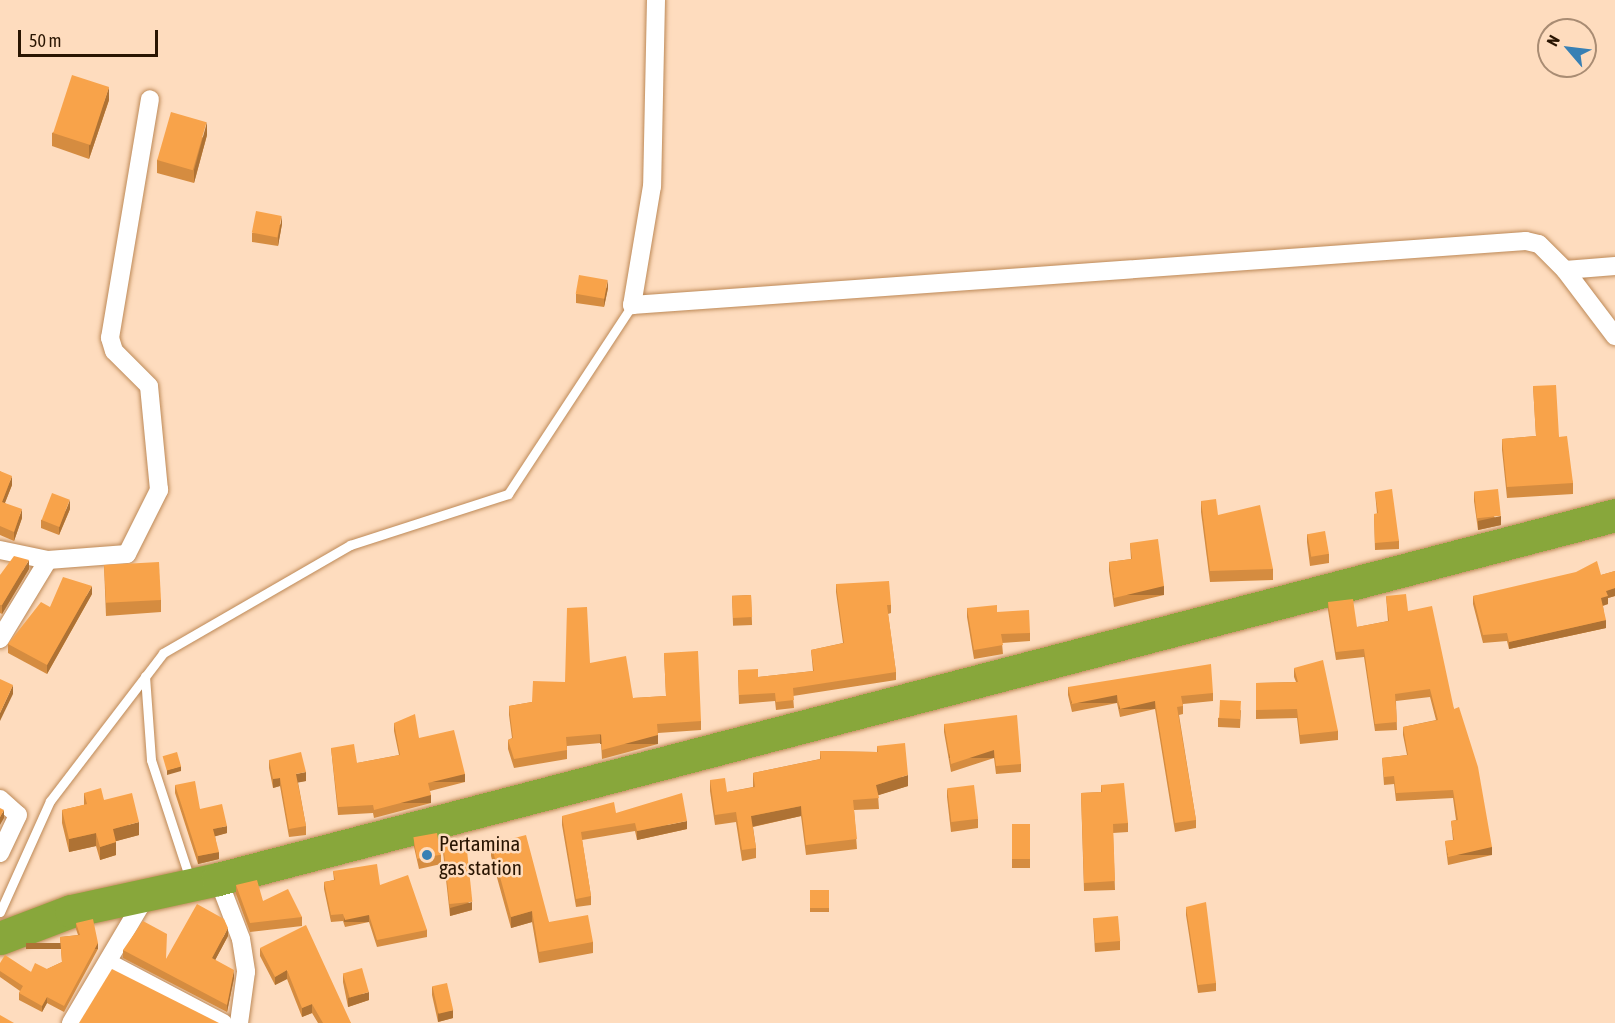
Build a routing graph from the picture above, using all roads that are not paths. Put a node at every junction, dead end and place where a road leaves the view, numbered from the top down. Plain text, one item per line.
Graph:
1 (656, 0) edge
2 (150, 99) dead end
3 (1615, 266) edge
4 (1565, 270) junction
5 (632, 305) junction
6 (1615, 336) edge
7 (1615, 515) edge
8 (0, 550) edge
9 (48, 560) junction
10 (0, 639) edge
11 (145, 676) junction
12 (0, 800) edge
13 (0, 853) edge
14 (205, 882) junction
15 (148, 893) junction
16 (0, 912) edge
17 (0, 938) edge
18 (111, 964) junction
19 (71, 1023) edge
20 (223, 1023) edge
21 (239, 1023) edge

1 - 5 street
2 - 9 street
3 - 4 street
4 - 5 street
4 - 6 street
5 - 11 lane
7 - 14 highway
8 - 9 street
9 - 10 street
11 - 14 lane
11 - 16 lane
12 - 13 street
14 - 15 highway
14 - 21 street
15 - 17 highway
15 - 18 street
18 - 19 street
18 - 20 street

